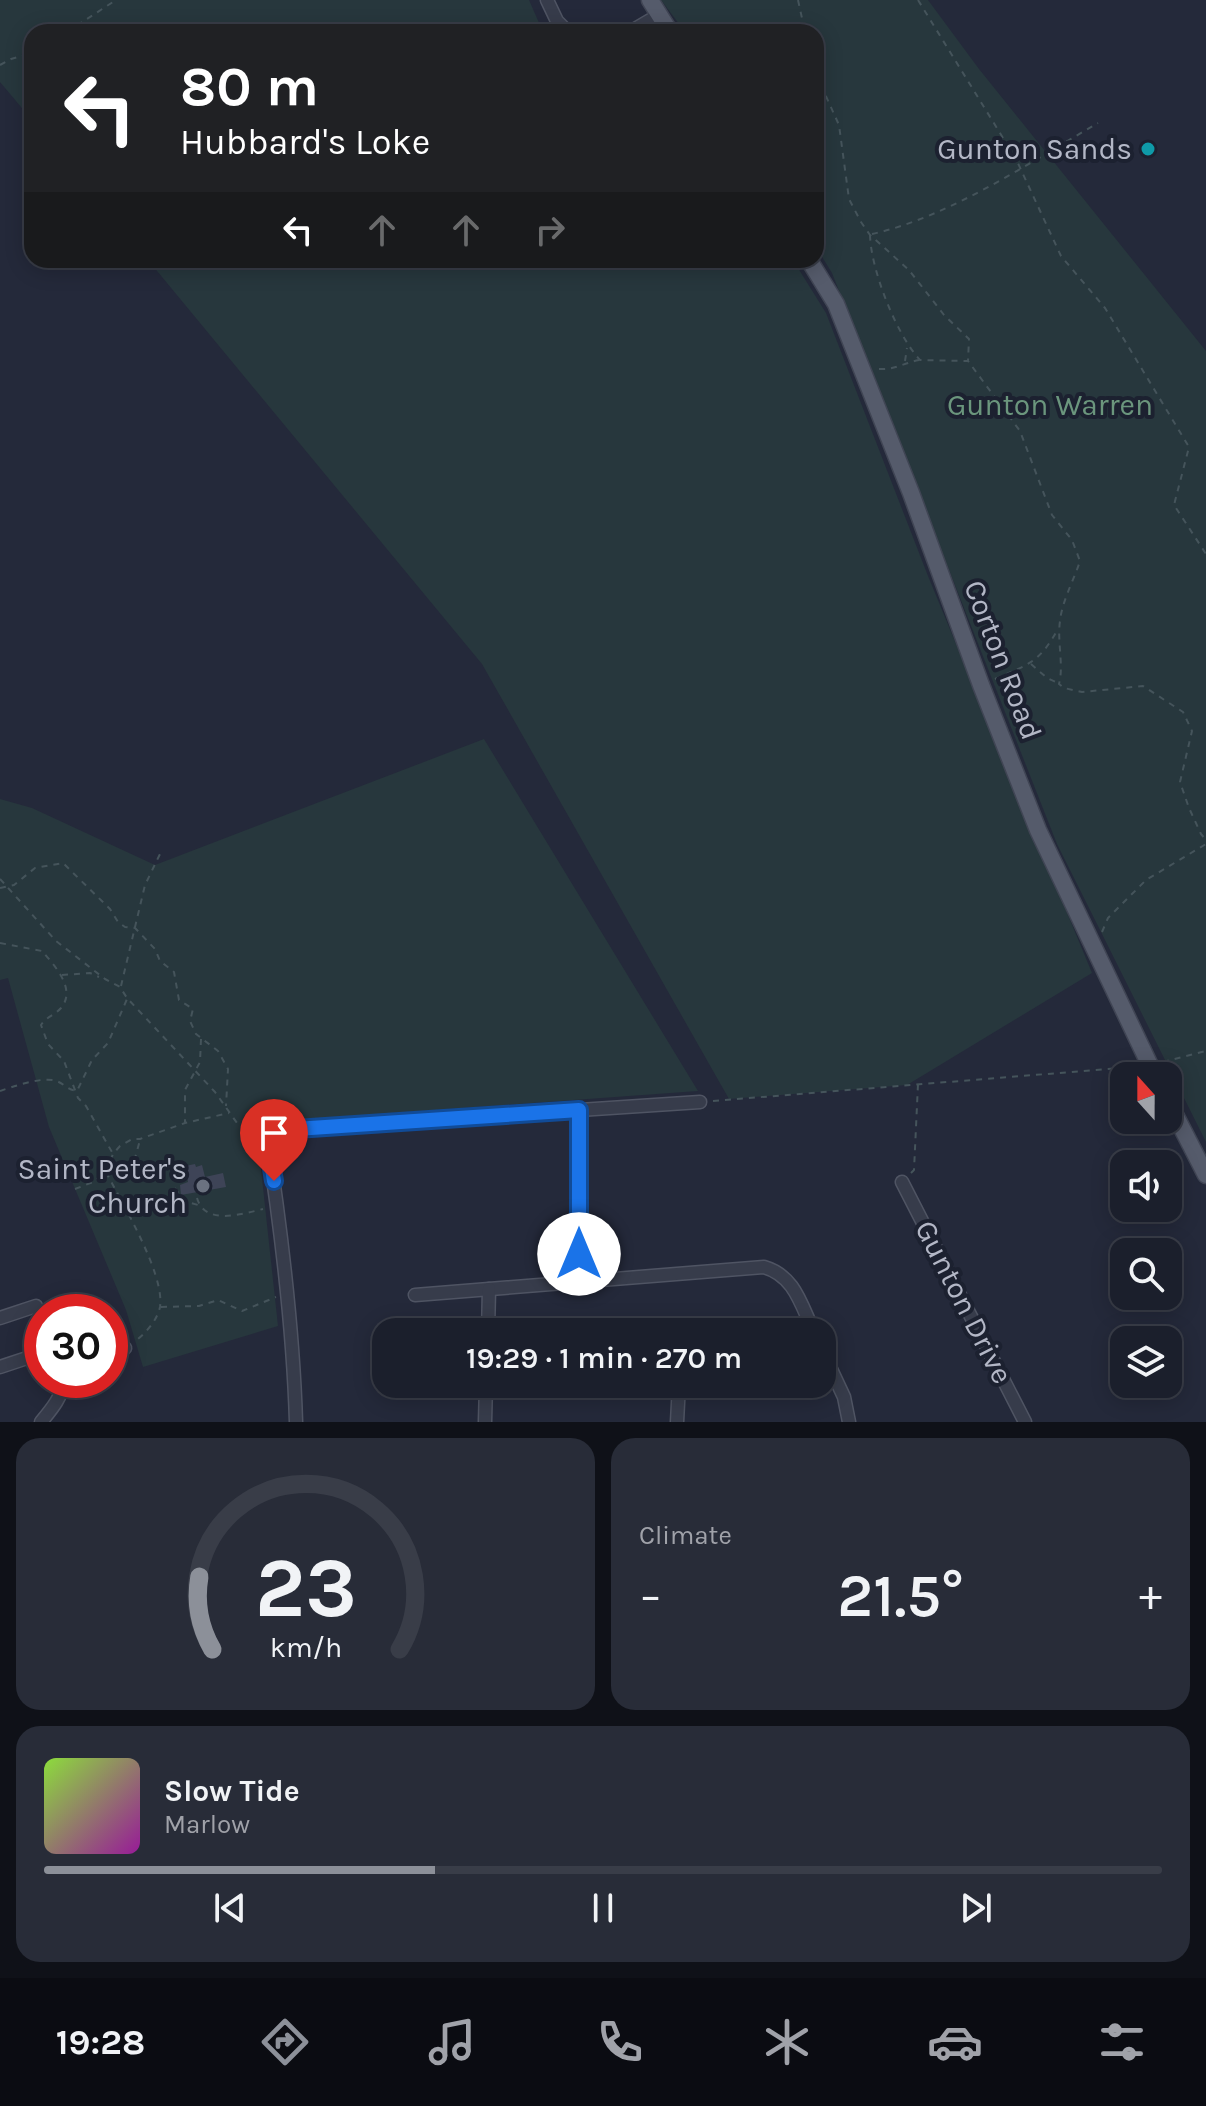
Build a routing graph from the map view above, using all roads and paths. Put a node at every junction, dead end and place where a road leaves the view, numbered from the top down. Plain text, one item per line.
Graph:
1 (116, 0) edge
2 (547, 0) edge
3 (650, 0) edge
4 (798, 0) edge
5 (918, 0) edge
6 (659, 15) junction
7 (79, 24) edge
8 (560, 24) edge
9 (644, 24) edge
10 (665, 24) edge
11 (803, 24) edge
12 (24, 55) edge
13 (0, 65) edge
14 (824, 92) edge
15 (1098, 123) dead end
16 (1020, 168) junction
17 (870, 235) junction
18 (814, 268) edge
19 (908, 347) junction
20 (920, 360) junction
21 (968, 361) junction
22 (905, 363) junction
23 (863, 374) junction
24 (1206, 554) edge
25 (1058, 629) dead end
26 (1031, 664) junction
27 (1059, 684) junction
28 (981, 685) junction
29 (1206, 842) edge
30 (160, 854) dead end
31 (0, 879) edge
32 (6, 886) junction
33 (0, 888) edge
34 (135, 928) junction
35 (1088, 939) junction
36 (0, 943) edge
37 (61, 975) junction
38 (105, 979) junction
39 (120, 987) junction
40 (127, 998) junction
41 (201, 1039) junction
42 (1206, 1051) edge
43 (1149, 1062) edge
44 (1177, 1062) edge
45 (195, 1071) junction
46 (1110, 1073) edge
47 (918, 1083) junction
48 (0, 1091) edge
49 (74, 1091) junction
50 (700, 1102) joint
51 (226, 1106) junction
52 (579, 1110) junction
53 (230, 1113) junction
54 (185, 1123) junction
55 (1182, 1128) edge
56 (262, 1131) junction
57 (140, 1139) junction
58 (113, 1154) junction
59 (112, 1162) junction
60 (106, 1172) junction
61 (1206, 1175) edge
62 (902, 1182) joint
63 (175, 1188) dead end
64 (75, 1189) dead end
65 (197, 1198) dead end
66 (199, 1205) junction
67 (268, 1208) dead end
68 (579, 1283) junction
69 (489, 1289) junction
70 (415, 1295) dead end
71 (279, 1297) dead end
72 (160, 1307) junction
73 (24, 1310) edge
74 (0, 1318) edge
75 (488, 1318) edge
76 (807, 1318) edge
77 (128, 1346) edge
78 (24, 1359) edge
79 (0, 1367) edge
80 (836, 1380) edge
81 (58, 1398) edge
82 (486, 1398) edge
83 (678, 1398) edge
84 (41, 1422) edge
85 (296, 1422) edge
86 (485, 1422) edge
87 (677, 1422) edge
88 (849, 1422) edge
89 (1025, 1422) edge

1 - 7 path
2 - 8 street
3 - 6 main road
4 - 11 path
5 - 16 path
6 - 9 street
6 - 10 main road
12 - 13 path
14 - 17 path
15 - 16 path
16 - 17 path
16 - 24 path
17 - 19 path
17 - 21 path
18 - 23 main road, Corton Road
19 - 20 path
19 - 22 path
20 - 21 path
20 - 22 path
21 - 27 path
22 - 23 path
23 - 28 main road, Corton Road
25 - 26 path
26 - 27 path
26 - 28 path
27 - 29 path
28 - 35 main road, Corton Road
29 - 35 path
30 - 34 path
31 - 32 path
32 - 33 path
32 - 34 path
32 - 38 path
34 - 39 path
34 - 41 path
35 - 43 main road, Corton Road
36 - 37 path
37 - 38 path
37 - 49 path
38 - 39 path
39 - 40 path
40 - 45 path
40 - 49 path
41 - 45 path
41 - 51 path
42 - 44 path
45 - 51 path
45 - 54 path
46 - 47 path
47 - 50 path
47 - 62 path
48 - 49 path
49 - 58 path
50 - 52 street
51 - 53 path
52 - 56 street
52 - 68 street
53 - 54 path
53 - 56 path
54 - 57 path
55 - 61 main road
56 - 85 street
57 - 58 path
57 - 59 path
58 - 59 path
59 - 60 path
60 - 64 path
60 - 72 path
62 - 89 street, Gunton Drive
63 - 66 path
65 - 66 path
66 - 67 path
68 - 69 street
68 - 76 street
69 - 70 street
69 - 75 street
71 - 72 path
72 - 77 path
73 - 74 street
78 - 79 street
80 - 88 street
81 - 84 street
82 - 86 street
83 - 87 street

